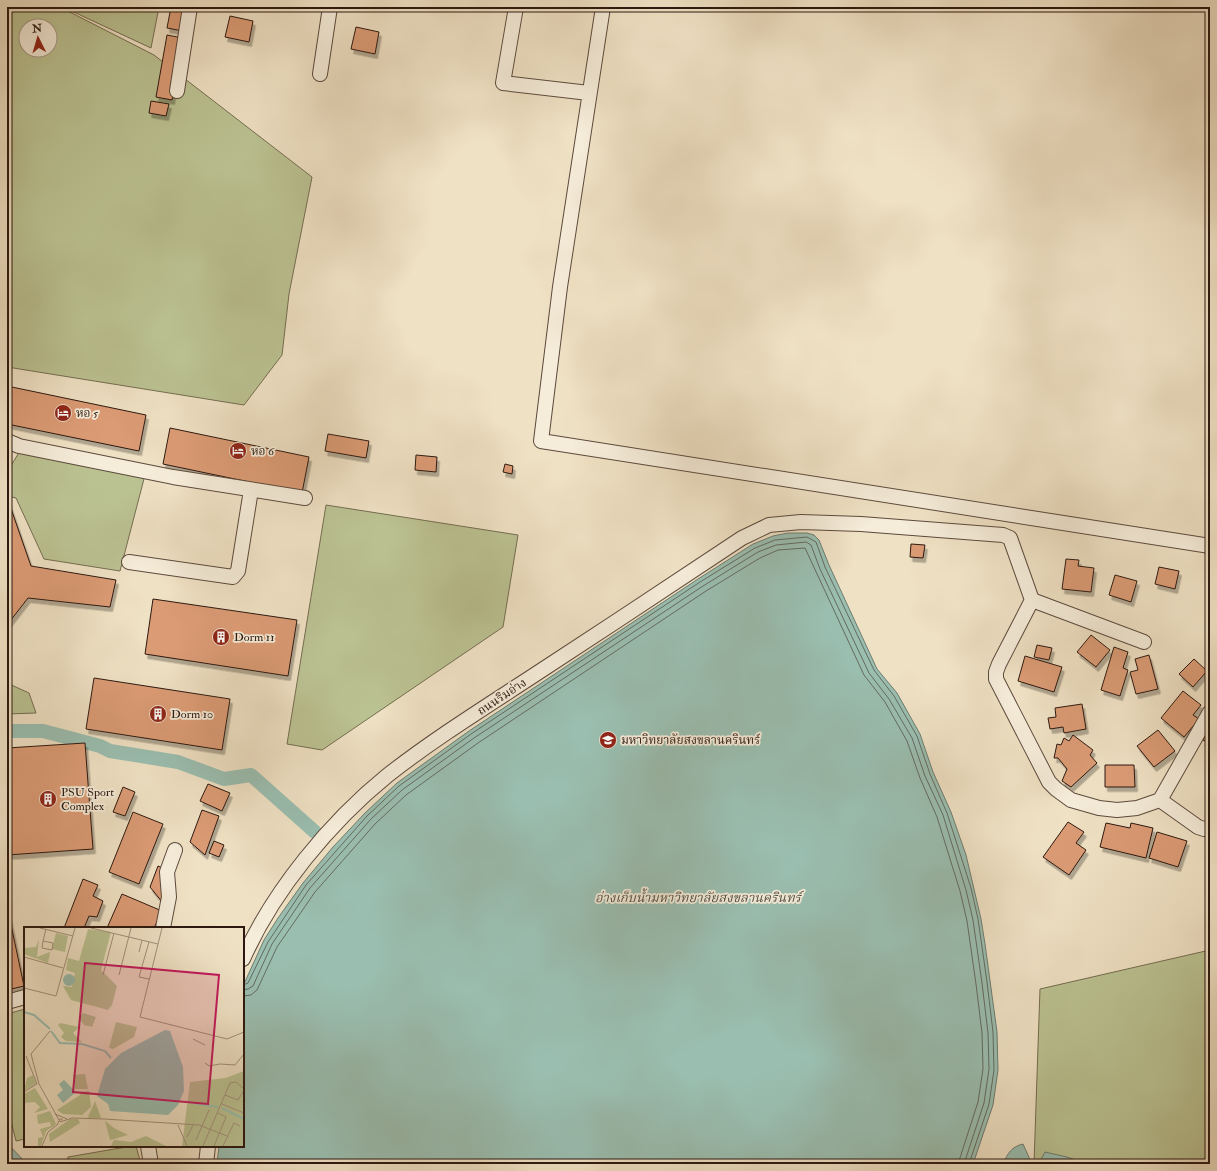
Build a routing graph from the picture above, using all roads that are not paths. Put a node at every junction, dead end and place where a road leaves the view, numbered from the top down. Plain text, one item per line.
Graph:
1 (190, 7) edge
2 (330, 7) edge
3 (516, 7) edge
4 (603, 7) edge
5 (320, 74) dead end
6 (177, 91) dead end
7 (590, 93) junction
8 (7, 441) edge
9 (251, 490) junction
10 (305, 498) dead end
11 (1210, 546) edge
12 (129, 562) dead end
13 (1032, 600) junction
14 (1144, 642) dead end
15 (1210, 712) edge
16 (1160, 800) junction
17 (1210, 828) edge
18 (174, 850) dead end
19 (163, 927) edge
20 (244, 957) edge
21 (24, 997) edge
22 (7, 1002) edge
23 (148, 1147) edge
24 (208, 1147) edge
25 (151, 1164) edge
26 (206, 1164) edge

1 - 6 street
2 - 5 street
3 - 7 street
4 - 7 street
7 - 11 street
8 - 9 street
9 - 10 street
9 - 12 street
13 - 14 street
13 - 16 street
13 - 20 street, ถนนริมอ่าง
15 - 16 street
16 - 17 street
18 - 19 street
21 - 22 street
23 - 25 street
24 - 26 street

